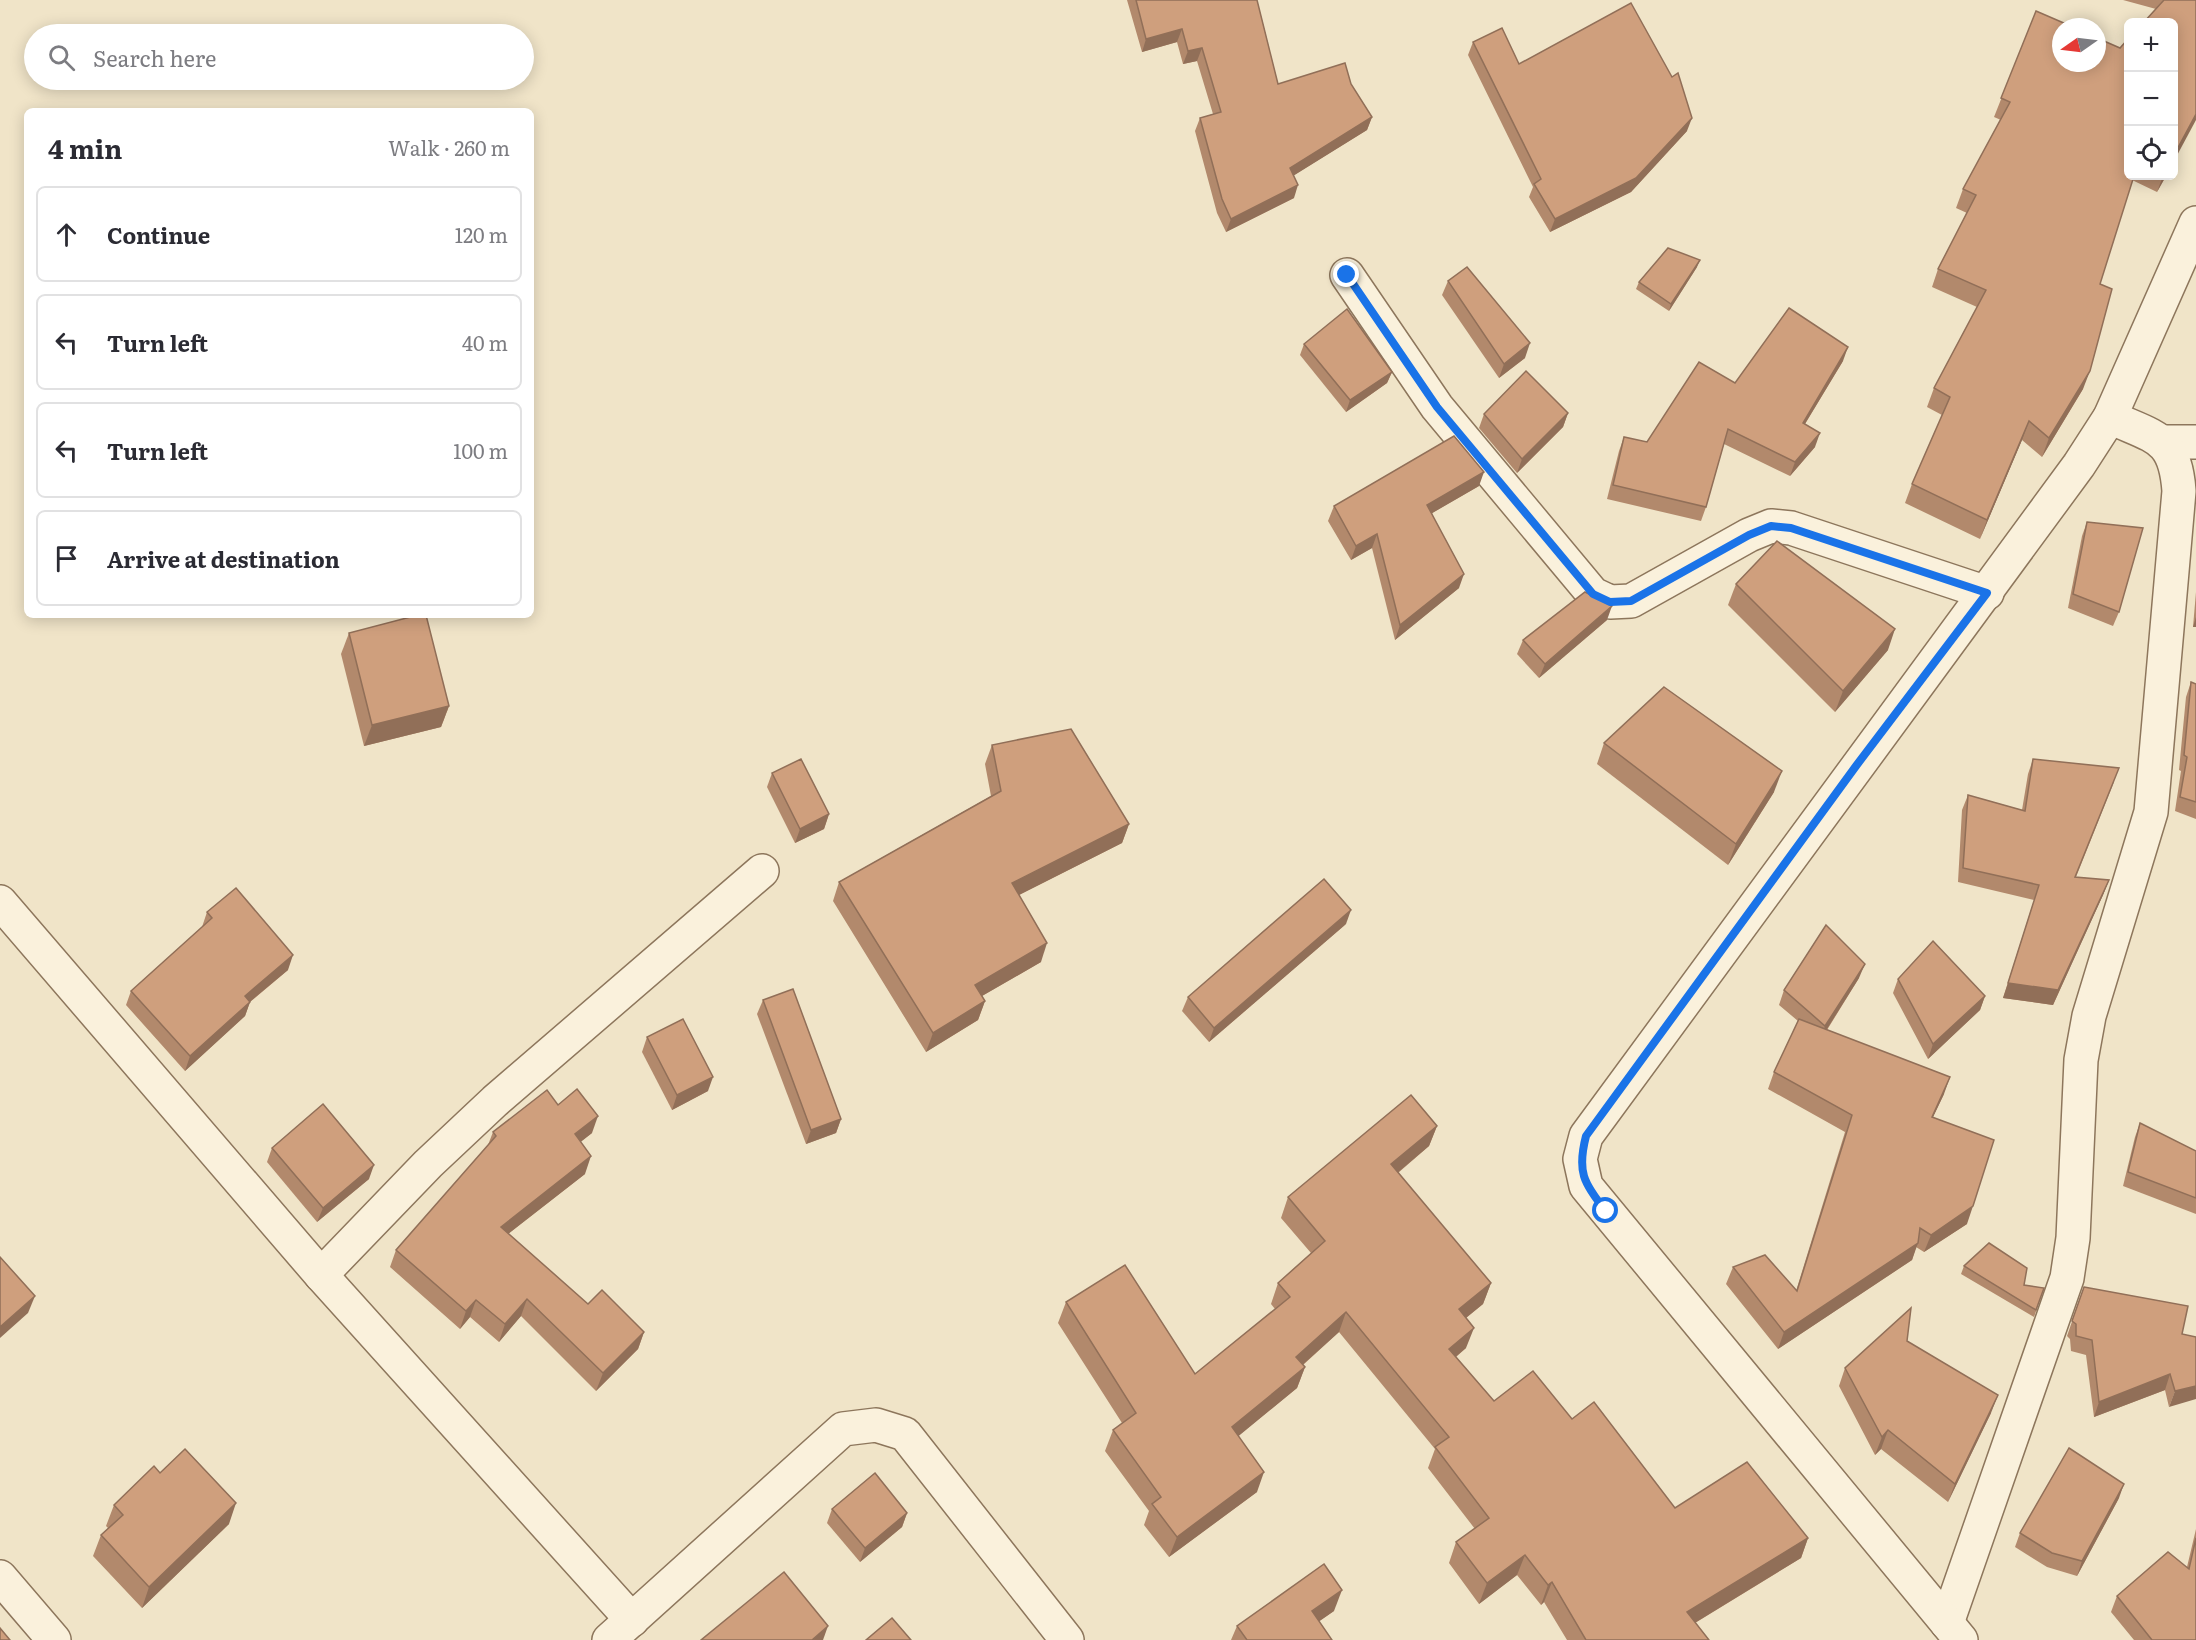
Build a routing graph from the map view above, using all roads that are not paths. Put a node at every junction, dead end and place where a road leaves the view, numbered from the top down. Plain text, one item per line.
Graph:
1 (2196, 223) edge
2 (1347, 275) dead end
3 (2110, 417) junction
4 (2163, 442) junction
5 (2196, 442) edge
6 (1987, 593) junction
7 (762, 871) dead end
8 (0, 902) edge
9 (321, 1275) junction
10 (0, 1577) edge
11 (621, 1630) edge
12 (1954, 1631) edge
13 (54, 1640) edge
14 (1067, 1640) edge

1 - 3 street
2 - 6 street
3 - 4 street
3 - 6 street
4 - 5 street
4 - 12 street
6 - 12 street
7 - 9 street
8 - 9 street
9 - 11 street
10 - 13 street
11 - 14 street

